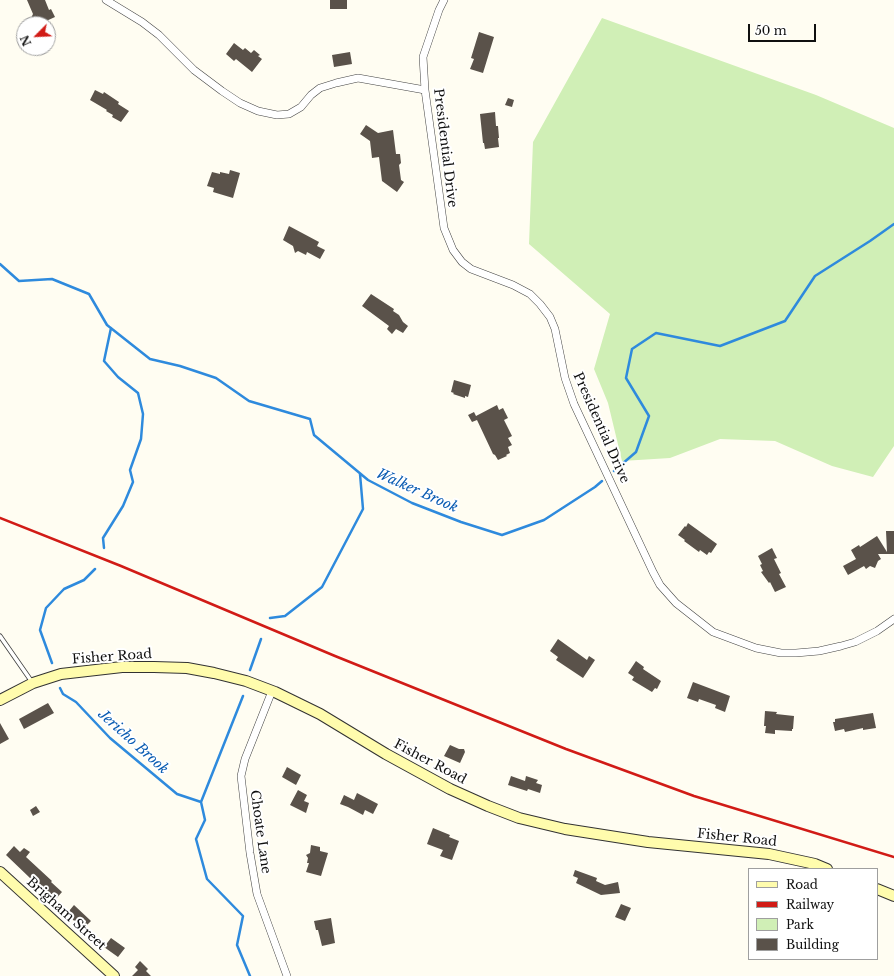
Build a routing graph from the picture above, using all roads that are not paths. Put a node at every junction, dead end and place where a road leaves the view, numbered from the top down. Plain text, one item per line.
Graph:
1 (106, 0) edge
2 (444, 0) edge
3 (425, 90) junction
4 (894, 619) edge
5 (0, 636) edge
6 (33, 682) junction
7 (272, 691) junction
8 (0, 700) edge
9 (824, 868) edge
10 (0, 872) edge
11 (878, 889) edge
12 (894, 896) edge
13 (114, 976) edge
14 (287, 976) edge

1 - 3 street
2 - 3 street, Presidential Drive
3 - 4 street, Presidential Drive
5 - 6 lane
6 - 7 street, Fisher Road
6 - 8 street, Fisher Road
7 - 9 street, Fisher Road
7 - 14 street, Choate Lane
10 - 13 street, Brigham Street
11 - 12 street

